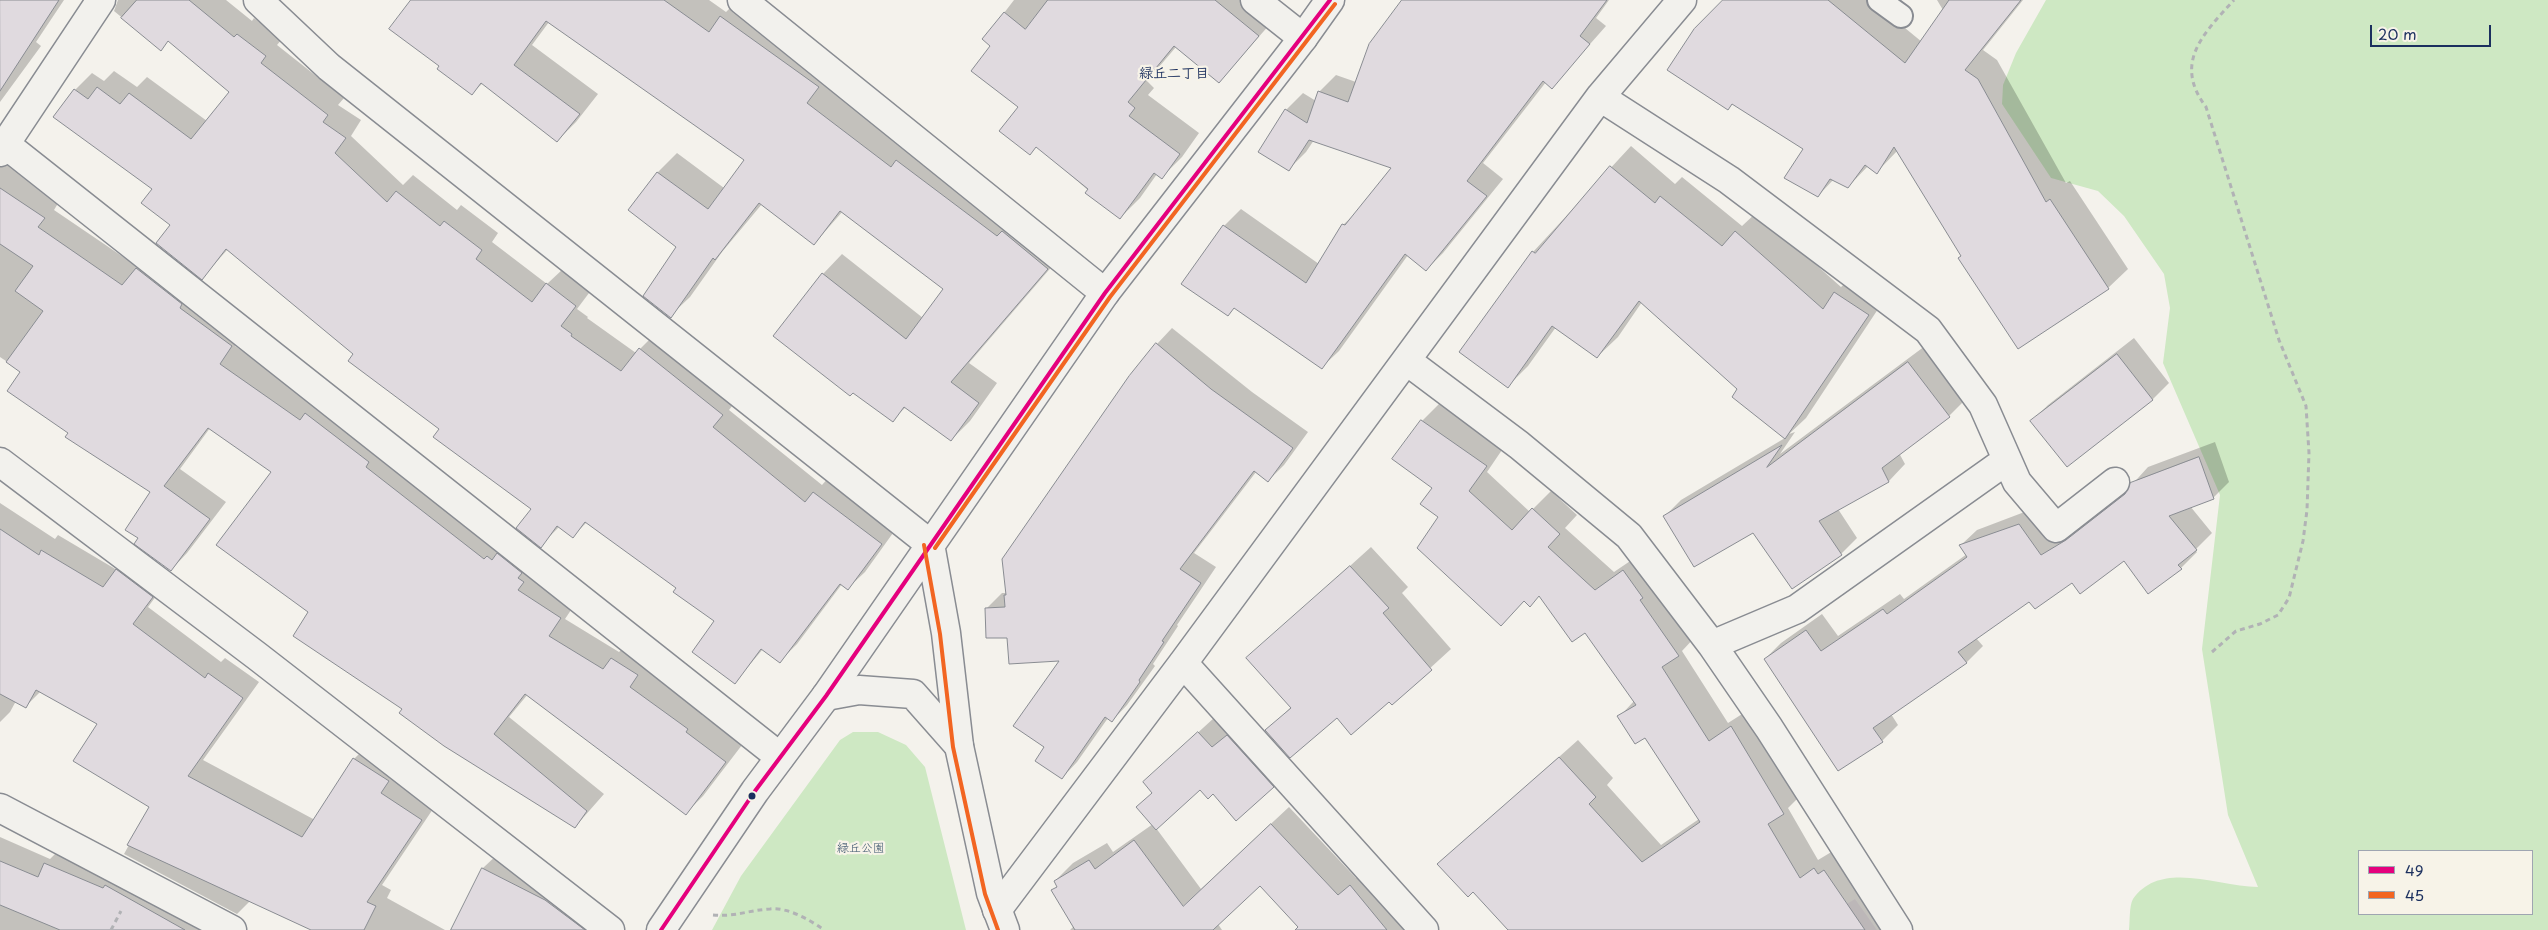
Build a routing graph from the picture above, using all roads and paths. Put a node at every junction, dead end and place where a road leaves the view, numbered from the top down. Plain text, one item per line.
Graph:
1 (101, 0) edge
2 (258, 0) edge
3 (742, 0) edge
4 (1255, 0) edge
5 (1330, 0) edge
6 (1682, 0) edge
7 (1879, 0) edge
8 (2234, 0) edge
9 (1901, 16) dead end
10 (1303, 38) junction
11 (1600, 97) junction
12 (3, 148) edge
13 (1105, 293) junction
14 (1407, 361) junction
15 (2007, 460) junction
16 (0, 462) edge
17 (2115, 482) dead end
18 (930, 544) junction
19 (1712, 645) junction
20 (2212, 652) dead end
21 (1184, 663) junction
22 (826, 696) junction
23 (959, 746) junction
24 (780, 757) junction
25 (0, 808) edge
26 (123, 906) dead end
27 (710, 915) dead end
28 (1001, 920) edge
29 (110, 930) edge
30 (232, 930) edge
31 (610, 930) edge
32 (661, 930) edge
33 (824, 930) edge
34 (1424, 930) edge
35 (1898, 930) edge

1 - 12 street
2 - 18 street
3 - 13 street
4 - 10 street
5 - 10 street
6 - 11 street
7 - 9 lane
8 - 20 path
10 - 13 street
11 - 14 street
11 - 15 street
12 - 24 street
13 - 18 street
14 - 19 street
14 - 21 street
15 - 17 street
15 - 19 street
16 - 31 street
18 - 22 street
18 - 23 street
19 - 35 street
21 - 28 street
21 - 34 street
22 - 23 street
22 - 24 street
23 - 28 street
24 - 32 street
25 - 30 street
26 - 29 path
27 - 33 path

